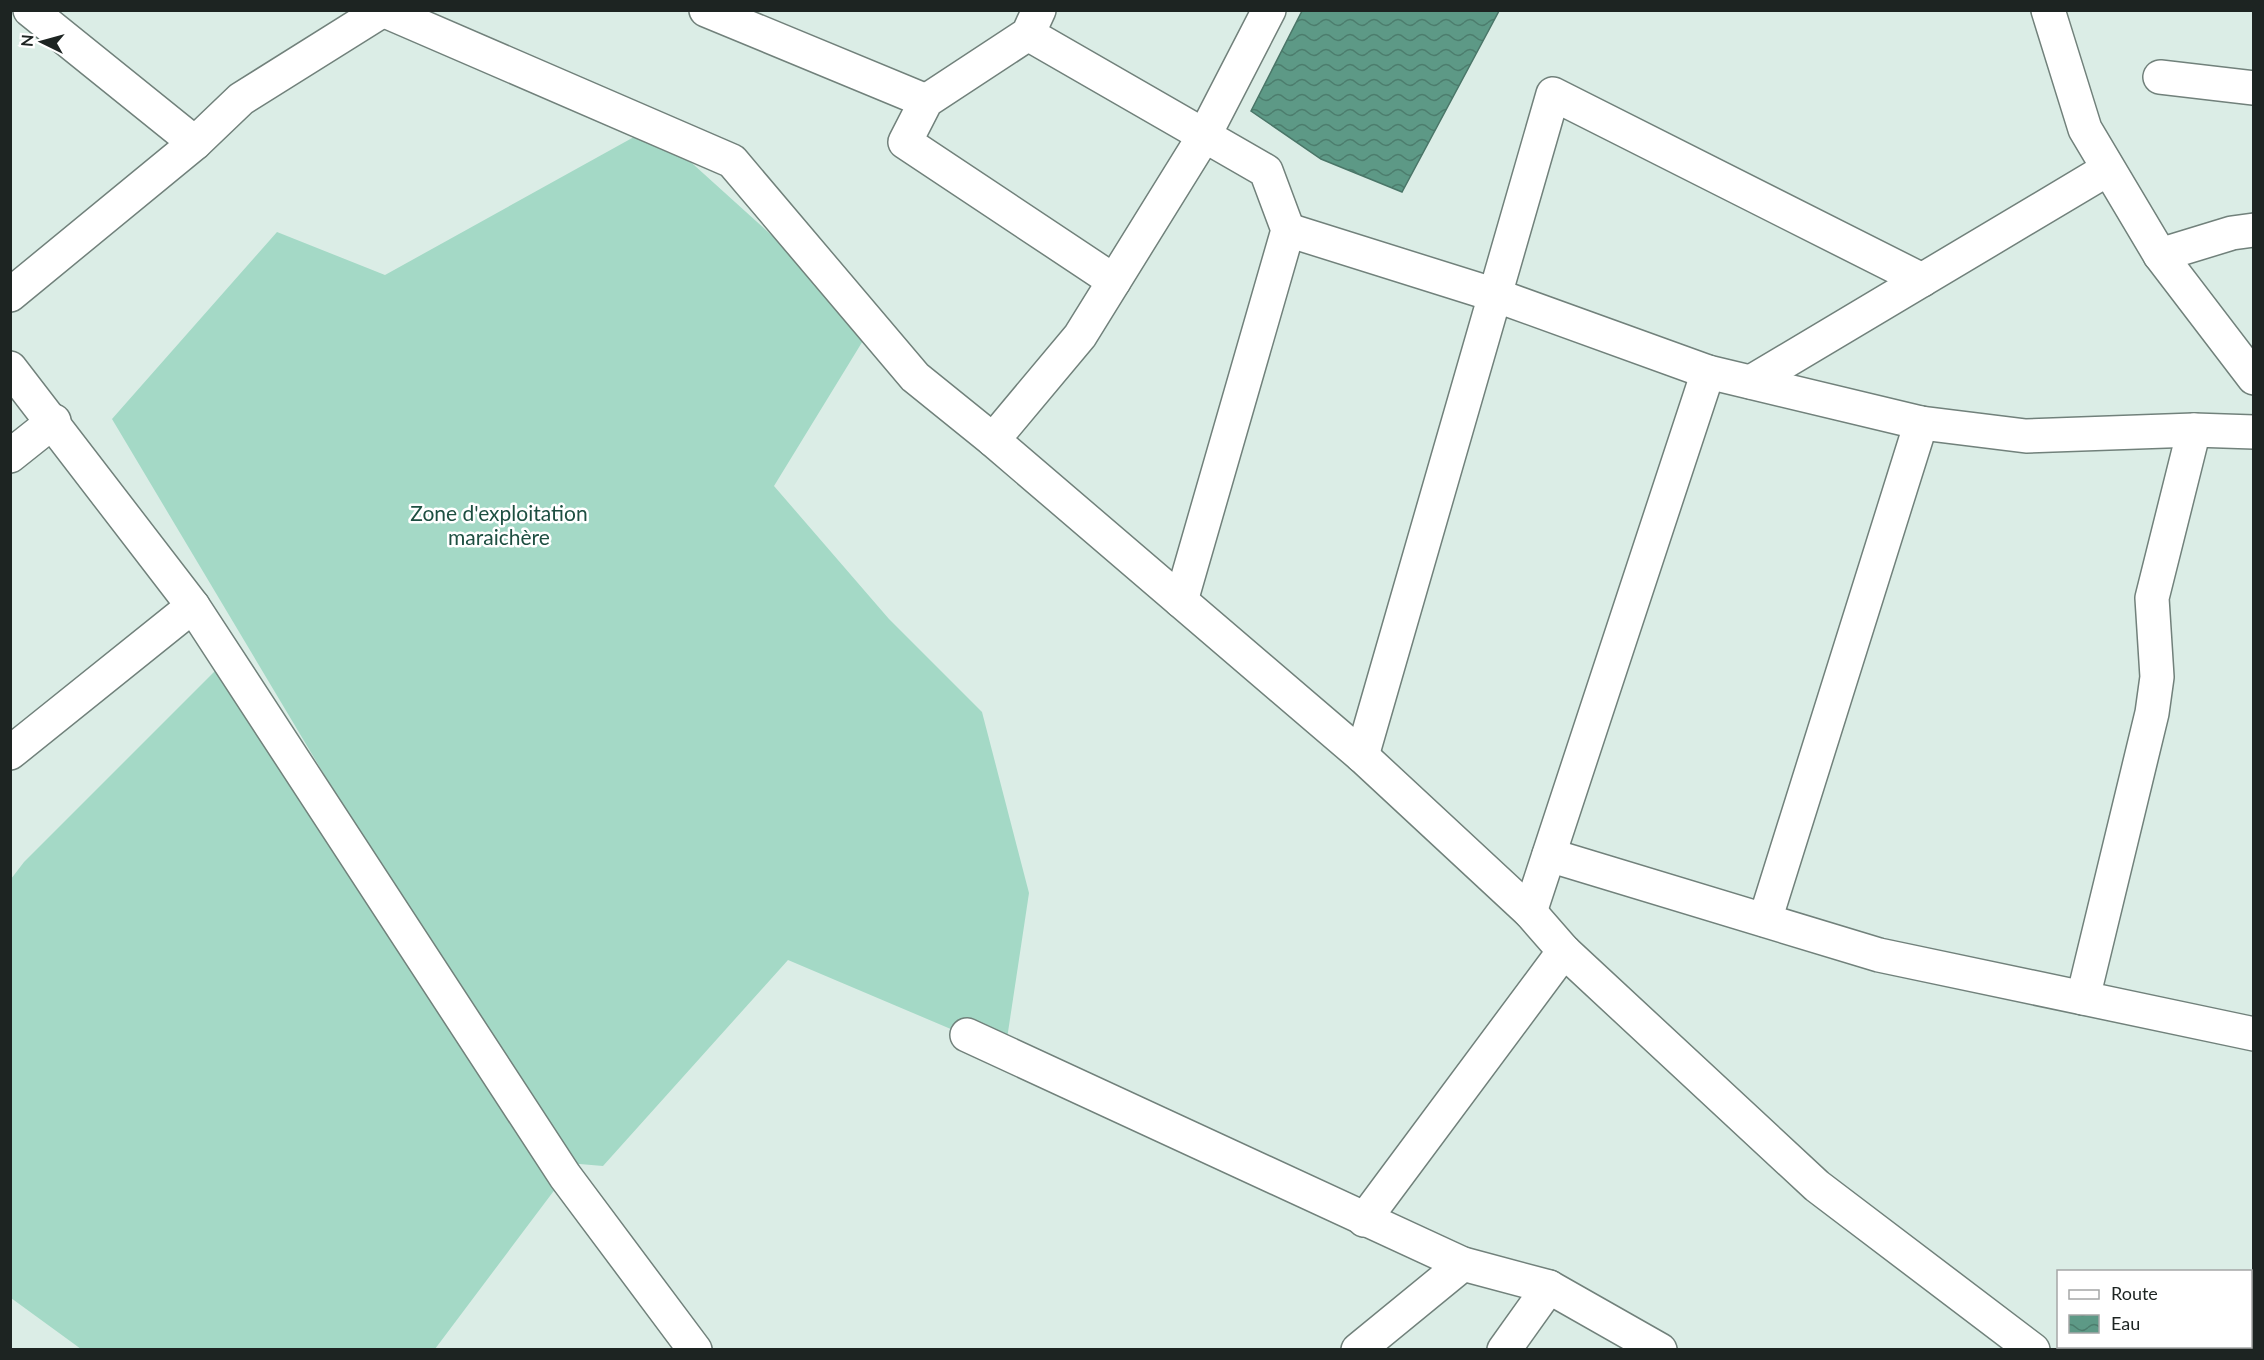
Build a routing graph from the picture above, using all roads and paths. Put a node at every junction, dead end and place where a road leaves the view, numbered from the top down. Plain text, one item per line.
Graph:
1 (30, 10) edge
2 (706, 10) edge
3 (1269, 10) edge
4 (2048, 10) edge
5 (383, 11) edge
6 (1034, 22) edge
7 (2160, 77) dead end
8 (2253, 88) edge
9 (926, 101) junction
10 (1204, 136) junction
11 (195, 143) junction
12 (2108, 169) junction
13 (1288, 230) junction
14 (2253, 230) edge
15 (2160, 255) junction
16 (1922, 280) junction
17 (1114, 281) junction
18 (10, 295) edge
19 (1495, 296) junction
20 (10, 368) edge
21 (1708, 372) junction
22 (2253, 378) edge
23 (1750, 382) junction
24 (54, 422) junction
25 (1921, 423) junction
26 (2194, 430) junction
27 (2253, 432) edge
28 (993, 440) junction
29 (10, 456) edge
30 (1181, 601) junction
31 (193, 606) junction
32 (10, 753) edge
33 (1362, 756) junction
34 (1549, 855) junction
35 (1530, 912) junction
36 (1765, 920) junction
37 (1564, 951) junction
38 (2083, 998) junction
39 (2253, 1034) edge
40 (967, 1035) dead end
41 (1364, 1220) junction
42 (1463, 1264) junction
43 (1549, 1287) junction
44 (695, 1350) edge
45 (1358, 1350) edge
46 (1504, 1350) edge
47 (1660, 1350) edge
48 (2032, 1350) edge

1 - 11 street
2 - 9 street
3 - 10 street
4 - 12 street
5 - 11 street
5 - 28 street
6 - 9 street
6 - 10 street
7 - 8 street
9 - 17 street
10 - 13 street
10 - 17 street
11 - 18 street
12 - 15 street
12 - 16 street
13 - 19 street
13 - 30 street
14 - 15 street
15 - 22 street
16 - 19 street
16 - 23 street
17 - 28 street
19 - 21 street
19 - 33 street
20 - 24 street
21 - 23 street
21 - 34 street
23 - 25 street
24 - 29 street
24 - 31 street
25 - 26 street
25 - 36 street
26 - 27 street
26 - 38 street
28 - 30 street
30 - 33 street
31 - 32 street
31 - 44 street
33 - 35 street
34 - 35 street
34 - 36 street
35 - 37 street
36 - 38 street
37 - 41 street
37 - 48 street
38 - 39 street
40 - 41 street
41 - 42 street
42 - 43 street
42 - 45 street
43 - 46 street
43 - 47 street

